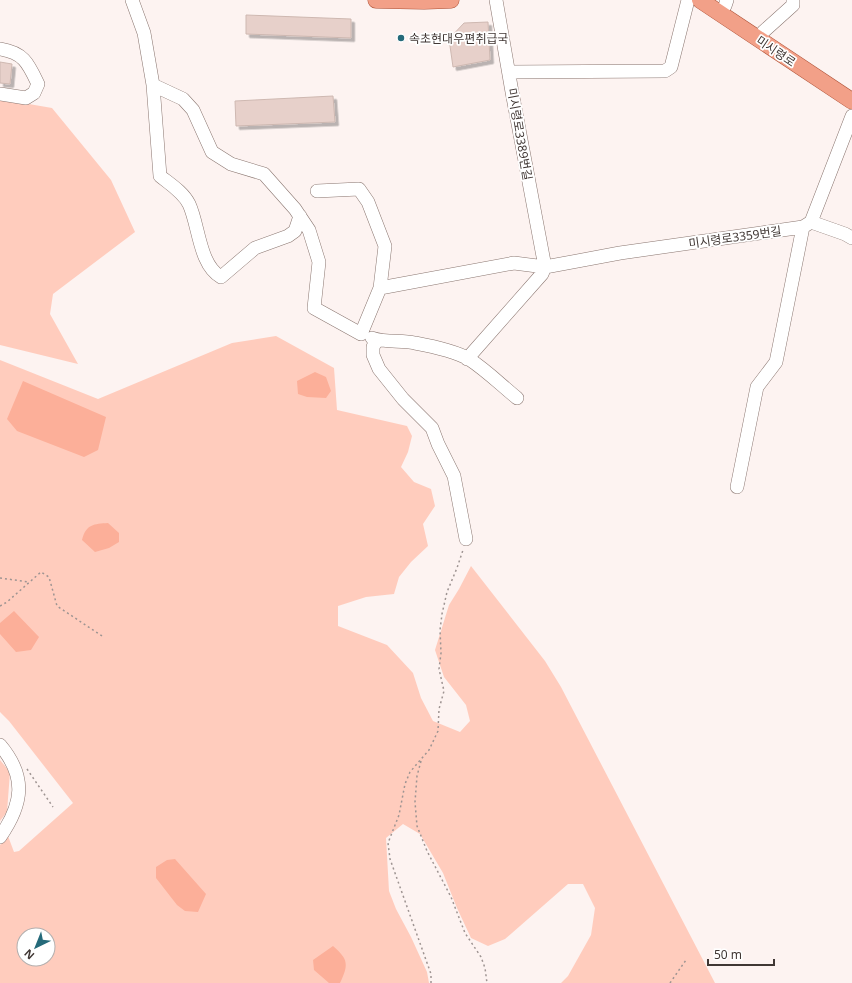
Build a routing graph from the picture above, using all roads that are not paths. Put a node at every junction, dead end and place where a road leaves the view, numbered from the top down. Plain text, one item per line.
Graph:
1 (132, 0) edge
2 (376, 0) edge
3 (451, 0) edge
4 (496, 0) edge
5 (688, 0) edge
6 (700, 0) edge
7 (793, 0) edge
8 (722, 2) edge
9 (763, 32) junction
10 (0, 49) edge
11 (509, 72) junction
12 (153, 85) junction
13 (852, 93) edge
14 (0, 94) edge
15 (852, 102) edge
16 (852, 116) edge
17 (317, 191) dead end
18 (300, 216) junction
19 (807, 224) junction
20 (852, 238) edge
21 (545, 267) junction
22 (380, 288) junction
23 (361, 334) junction
24 (379, 340) junction
25 (467, 358) junction
26 (517, 398) dead end
27 (737, 487) dead end
28 (466, 539) road end
29 (0, 745) edge
30 (0, 837) edge

1 - 12 street
2 - 3 main road
4 - 11 street, 미시령로3389번길
5 - 11 street
6 - 15 main road, 미시령로
7 - 9 street
8 - 9 main road, 미시령로
9 - 13 main road, 미시령로
10 - 14 street
11 - 21 street, 미시령로3389번길
12 - 18 street
12 - 18 street
16 - 19 street
17 - 22 street
18 - 23 street
19 - 20 street
19 - 21 street, 미시령로3359번길
19 - 27 street
21 - 22 street, 미시령로3359번길
21 - 25 street
22 - 23 street
23 - 24 street
24 - 25 street
24 - 28 street
25 - 26 street
29 - 30 street

